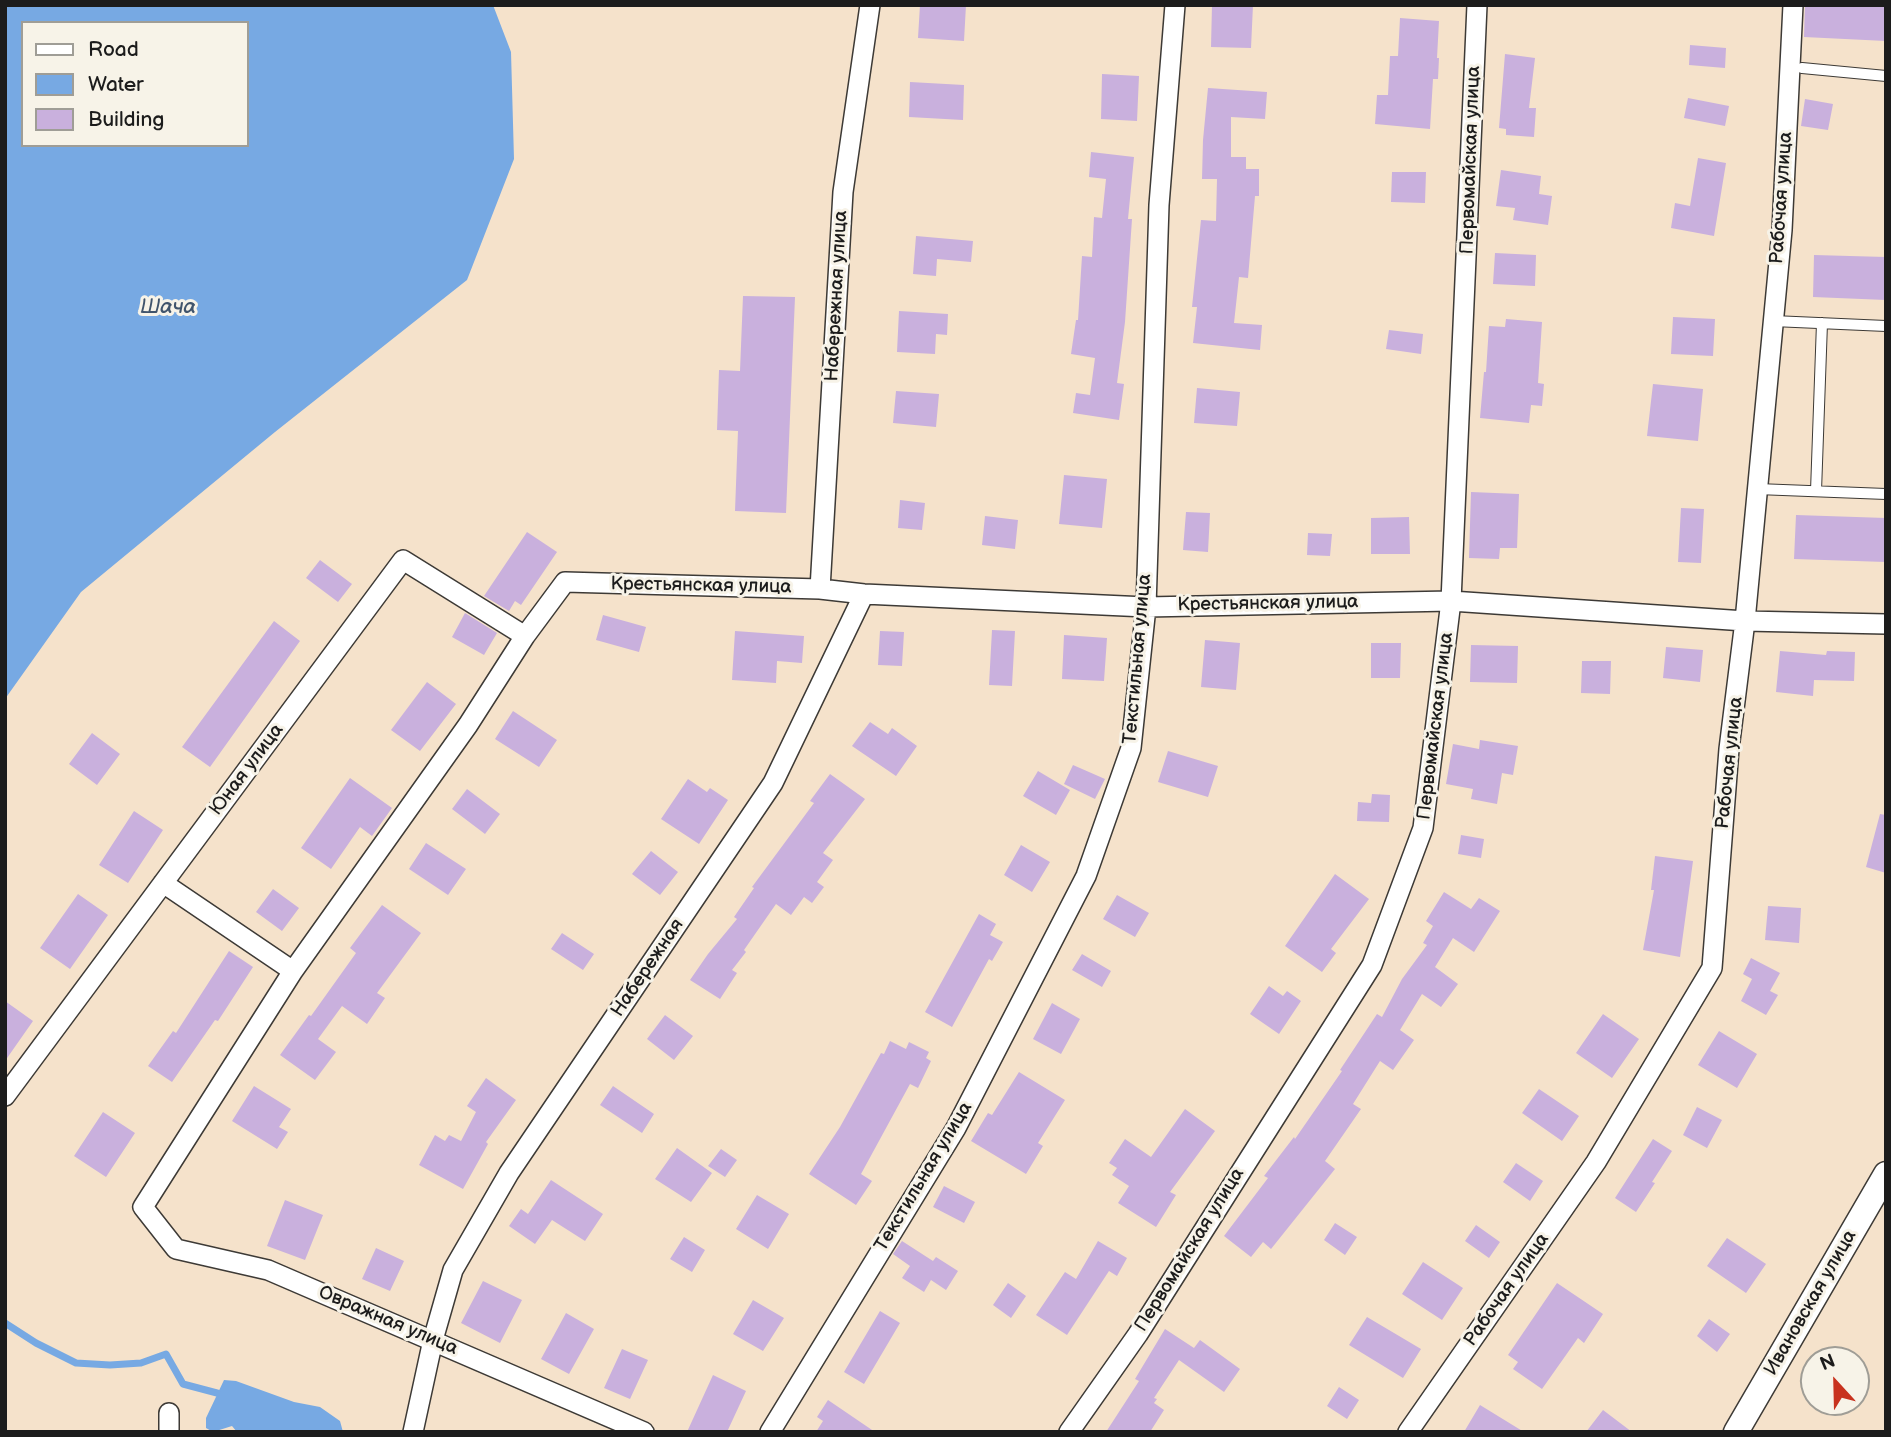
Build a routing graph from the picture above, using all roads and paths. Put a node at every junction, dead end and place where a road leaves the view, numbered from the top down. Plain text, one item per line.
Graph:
1 (870, 5) edge
2 (1175, 5) edge
3 (1477, 5) edge
4 (1793, 5) edge
5 (1802, 68) dead end
6 (1886, 76) edge
7 (1773, 321) junction
8 (1822, 323) junction
9 (1886, 326) edge
10 (1757, 489) junction
11 (1816, 491) junction
12 (1886, 494) edge
13 (820, 589) junction
14 (864, 594) junction
15 (1451, 601) junction
16 (1146, 607) junction
17 (1745, 621) junction
18 (1886, 624) edge
19 (525, 635) junction
20 (163, 883) junction
21 (293, 971) junction
22 (5, 1096) edge
23 (1886, 1174) edge
24 (433, 1340) junction
25 (413, 1432) edge
26 (644, 1432) edge
27 (770, 1432) edge
28 (1069, 1432) edge
29 (1408, 1432) edge
30 (1736, 1432) edge

1 - 13 street, Набережная улица
2 - 16 street, Текстильная улица
3 - 15 street, Первомайская улица
4 - 7 street, Рабочая улица
5 - 6 lane
7 - 8 lane
7 - 10 street, Рабочая улица
8 - 9 lane
8 - 11 lane
10 - 11 lane
10 - 17 street, Рабочая улица
11 - 12 lane
13 - 14 street, Крестьянская улица
13 - 19 street, Крестьянская улица
14 - 16 street, Крестьянская улица
14 - 24 street, Набережная
15 - 16 street, Крестьянская улица
15 - 17 street, Крестьянская улица
15 - 28 street, Первомайская улица
16 - 27 street, Текстильная улица
17 - 18 street, Крестьянская улица
17 - 29 street, Рабочая улица
19 - 20 street, Юная улица
19 - 21 street
20 - 21 street
20 - 22 street, Юная улица
21 - 24 street, Овражная улица
23 - 30 street, Ивановская улица
24 - 25 street, Набережная
24 - 26 street, Овражная улица

